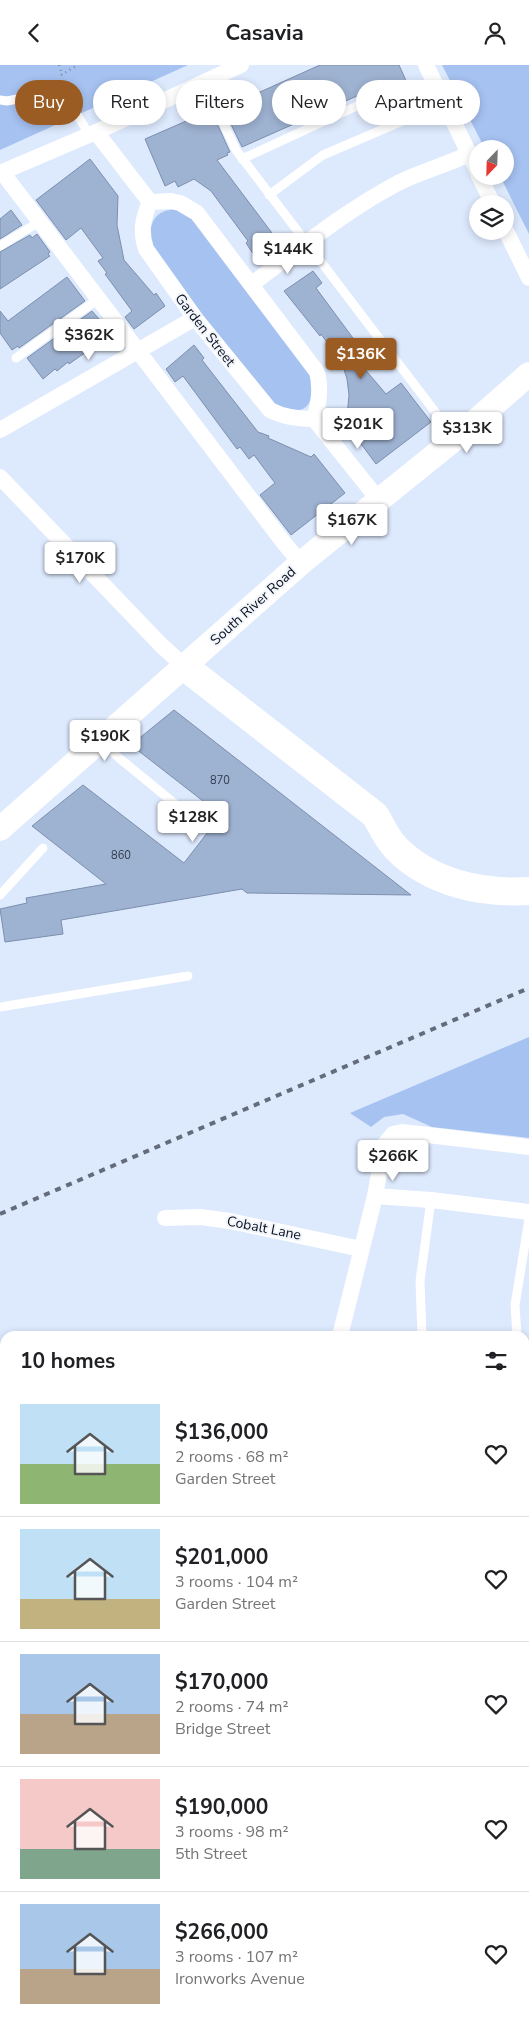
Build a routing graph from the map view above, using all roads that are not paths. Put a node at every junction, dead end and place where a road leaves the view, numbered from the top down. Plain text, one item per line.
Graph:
1 (241, 65) edge
2 (426, 65) edge
3 (208, 80) edge
4 (176, 95) edge
5 (0, 100) edge
6 (356, 106) edge
7 (224, 125) edge
8 (393, 125) edge
9 (92, 133) junction
10 (469, 154) joint
11 (242, 159) junction
12 (1, 173) edge
13 (269, 195) junction
14 (150, 202) junction
15 (39, 222) junction
16 (510, 240) edge
17 (305, 242) junction
18 (0, 246) edge
19 (529, 278) edge
20 (252, 284) junction
21 (98, 299) junction
22 (195, 318) junction
23 (139, 351) junction
24 (16, 358) dead end
25 (529, 374) edge
26 (314, 419) junction
27 (0, 430) edge
28 (456, 439) junction
29 (0, 477) edge
30 (378, 499) junction
31 (301, 563) junction
32 (185, 667) junction
33 (101, 740) junction
34 (190, 816) dead end
35 (0, 829) edge
36 (43, 848) dead end
37 (529, 891) edge
38 (0, 895) edge
39 (188, 976) dead end
40 (0, 1007) edge
41 (529, 1147) edge
42 (375, 1196) junction
43 (431, 1200) junction
44 (529, 1212) edge
45 (165, 1218) dead end
46 (529, 1219) edge
47 (362, 1249) junction
48 (341, 1331) edge
49 (422, 1331) edge
50 (517, 1331) edge

1 - 3 street
2 - 10 street
4 - 9 street
5 - 9 lane
6 - 11 lane
7 - 11 lane
8 - 13 lane
9 - 12 street
9 - 14 street
10 - 17 street
11 - 13 lane
12 - 15 street
13 - 17 lane
14 - 20 street
14 - 22 street, Garden Street
15 - 18 lane
15 - 21 street
16 - 19 street
17 - 20 street
17 - 28 lane
20 - 26 street
21 - 23 street
21 - 24 lane
22 - 23 street
22 - 26 street, Garden Street
23 - 27 street
23 - 31 street
25 - 28 main road, South River Road
26 - 30 street
28 - 30 main road, South River Road
29 - 32 street
30 - 31 main road, South River Road
31 - 32 main road, South River Road
32 - 33 main road, South River Road
32 - 37 highway
33 - 34 lane
33 - 35 main road, South River Road
36 - 38 lane
39 - 40 lane
41 - 42 street
42 - 43 street
42 - 47 street
43 - 44 street
43 - 49 lane
45 - 47 street, Cobalt Lane
46 - 50 lane
47 - 48 street

